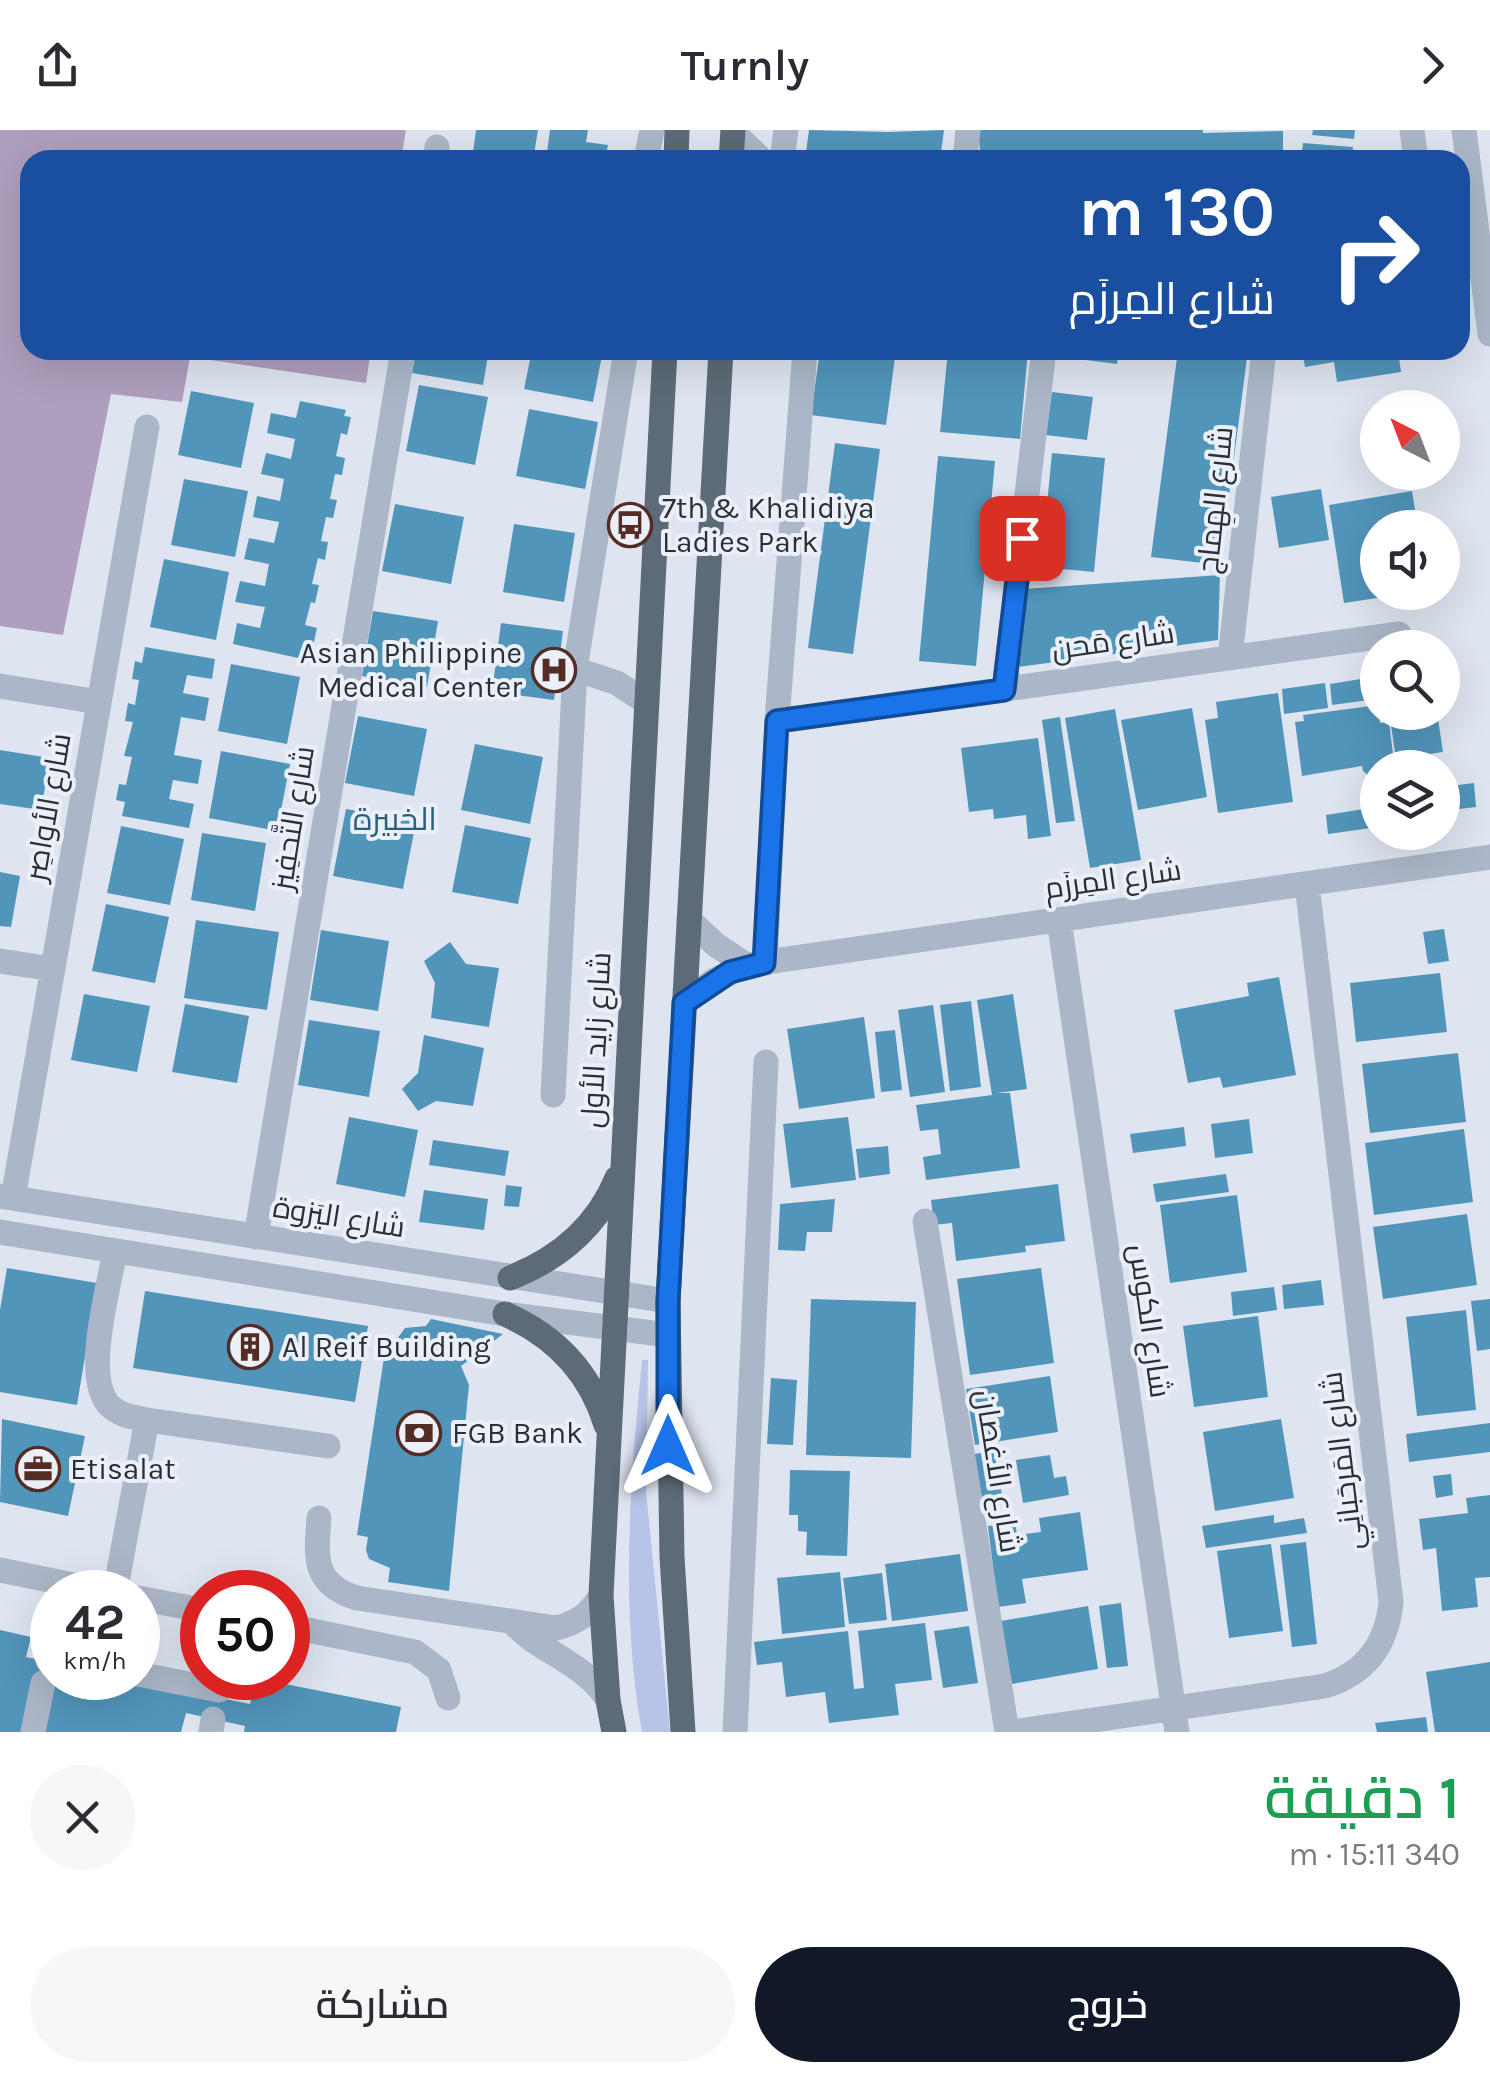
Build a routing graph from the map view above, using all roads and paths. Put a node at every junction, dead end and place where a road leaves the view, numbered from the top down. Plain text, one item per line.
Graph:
1 (733, 131) edge
2 (752, 150) edge
3 (1471, 261) edge
4 (1490, 334) edge
5 (401, 360) edge
6 (624, 360) edge
7 (664, 360) edge
8 (719, 360) edge
9 (804, 360) edge
10 (1043, 360) edge
11 (1263, 360) edge
12 (147, 426) dead end
13 (1360, 640) edge
14 (1230, 658) junction
15 (576, 669) junction
16 (0, 686) edge
17 (1004, 690) junction
18 (99, 702) junction
19 (646, 702) junction
20 (777, 721) junction
21 (1490, 857) edge
22 (1307, 884) junction
23 (689, 920) junction
24 (1059, 920) junction
25 (0, 961) edge
26 (755, 964) junction
27 (52, 969) junction
28 (684, 1003) junction
29 (766, 1062) dead end
30 (553, 1095) dead end
31 (622, 1164) junction
32 (6, 1197) edge
33 (925, 1221) dead end
34 (4, 1236) edge
35 (256, 1237) junction
36 (115, 1251) junction
37 (510, 1278) junction
38 (615, 1294) junction
39 (668, 1301) junction
40 (505, 1314) junction
41 (614, 1328) junction
42 (668, 1335) junction
43 (147, 1420) junction
44 (609, 1438) junction
45 (328, 1446) dead end
46 (320, 1518) dead end
47 (0, 1570) edge
48 (116, 1570) edge
49 (30, 1579) edge
50 (601, 1595) junction
51 (509, 1620) junction
52 (310, 1630) edge
53 (160, 1682) edge
54 (448, 1698) dead end
55 (41, 1700) edge
56 (608, 1700) junction
57 (216, 1703) edge
58 (1175, 1720) edge
59 (34, 1732) edge
60 (614, 1732) edge
61 (683, 1732) edge
62 (736, 1732) edge
63 (1010, 1732) edge

1 - 2 street
3 - 4 street
5 - 35 street, شارع التَّحفِيز
6 - 15 street
7 - 19 main road, شارع زايد الأول
8 - 23 main road
9 - 20 street
10 - 17 street
11 - 14 street, شارع الهِماج
12 - 18 street, شارع الأواصِر
13 - 14 street, شارع مَحن
14 - 17 street, شارع مَحن
15 - 19 street
15 - 30 street
16 - 18 street
17 - 20 street, شارع مَحن
18 - 27 street, شارع الأواصِر
19 - 31 main road, شارع زايد الأول
20 - 26 street
21 - 22 street, شارع المِرزَم
22 - 24 street, شارع المِرزَم
22 - 58 street, شارع المَرحَبانِي
23 - 26 street
23 - 28 main road
24 - 26 street, شارع المِرزَم
24 - 58 street, شارع الكوس
25 - 27 street
26 - 28 street, شارع المِرزَم
27 - 32 street, شارع الأواصِر
28 - 39 main road
29 - 62 street
31 - 37 main road
31 - 38 main road, شارع زايد الأول
32 - 35 street, شارع اليَزوة
33 - 63 street, شارع الأغصان
34 - 36 street
35 - 37 street, شارع اليَزوة
36 - 40 street
36 - 43 street
37 - 38 street, شارع اليَزوة
38 - 39 street, شارع اليَزوة
38 - 41 main road, شارع زايد الأول
39 - 42 main road
40 - 41 street
40 - 44 main road
41 - 42 street
41 - 44 main road, شارع زايد الأول
42 - 61 main road
43 - 45 street
43 - 48 street
44 - 50 main road, شارع زايد الأول
46 - 51 street
47 - 49 street
50 - 51 street
50 - 56 main road, شارع زايد الأول
51 - 56 street
52 - 54 street
53 - 57 street
55 - 59 street
56 - 60 main road, شارع زايد الأول
58 - 63 street, شارع المَرحَبانِي

